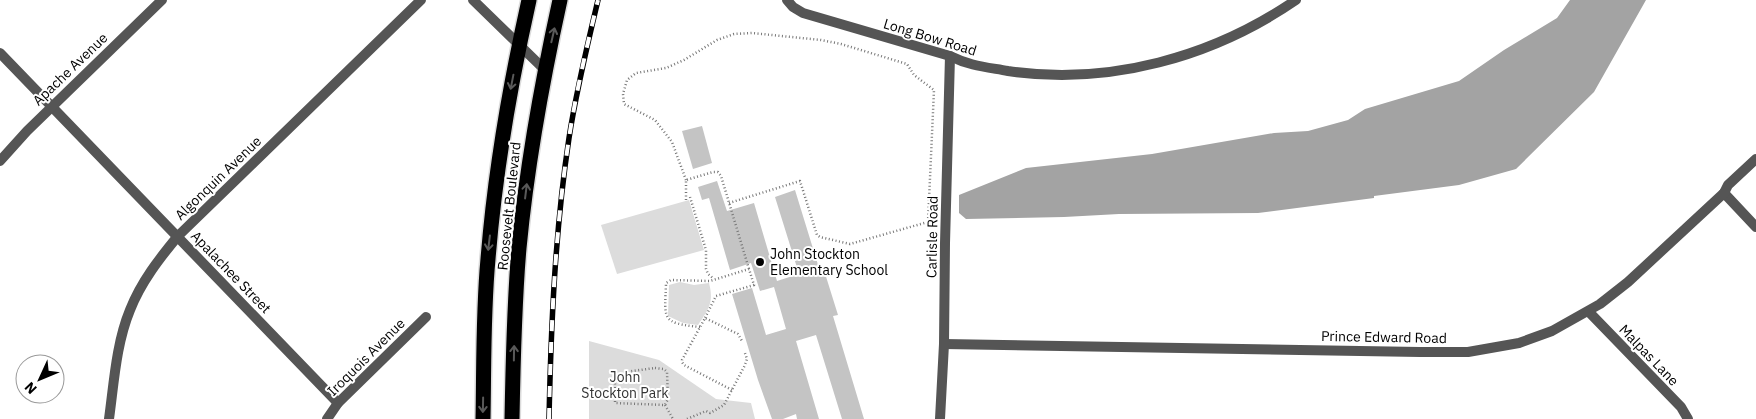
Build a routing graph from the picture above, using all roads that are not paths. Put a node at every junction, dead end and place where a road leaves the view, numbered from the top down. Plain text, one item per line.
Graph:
1 (162, 0) edge
2 (420, 0) edge
3 (473, 0) edge
4 (530, 0) edge
5 (560, 0) edge
6 (787, 0) edge
7 (1296, 0) edge
8 (519, 45) junction
9 (0, 53) edge
10 (950, 56) junction
11 (545, 70) junction
12 (52, 106) junction
13 (1756, 158) edge
14 (0, 161) edge
15 (1724, 193) junction
16 (1756, 227) edge
17 (178, 236) junction
18 (1589, 312) junction
19 (426, 317) dead end
20 (944, 344) junction
21 (338, 403) junction
22 (109, 419) edge
23 (327, 419) edge
24 (483, 419) edge
25 (512, 419) edge
26 (940, 419) edge
27 (1688, 419) edge

1 - 12 street, Apache Avenue
2 - 17 street, Algonquin Avenue
3 - 8 street
4 - 8 highway, Roosevelt Boulevard
11 -> 5 highway, Roosevelt Boulevard
6 - 10 street, Long Bow Road
7 - 10 street, Long Bow Road
8 - 11 street
8 -> 24 highway, Roosevelt Boulevard
9 - 12 street, Apalachee Street
10 - 20 street, Carlisle Road
25 -> 11 highway, Roosevelt Boulevard
12 - 14 street, Apache Avenue
12 - 17 street, Apalachee Street
13 - 15 street, Prince Edward Road
15 - 16 street
15 - 18 street, Prince Edward Road
17 - 21 street, Apalachee Street
17 - 22 street, Algonquin Avenue
18 - 20 street, Prince Edward Road
18 - 27 street, Malpas Lane
19 - 21 street, Iroquois Avenue
20 - 26 street, Carlisle Road
21 - 23 street, Iroquois Avenue

